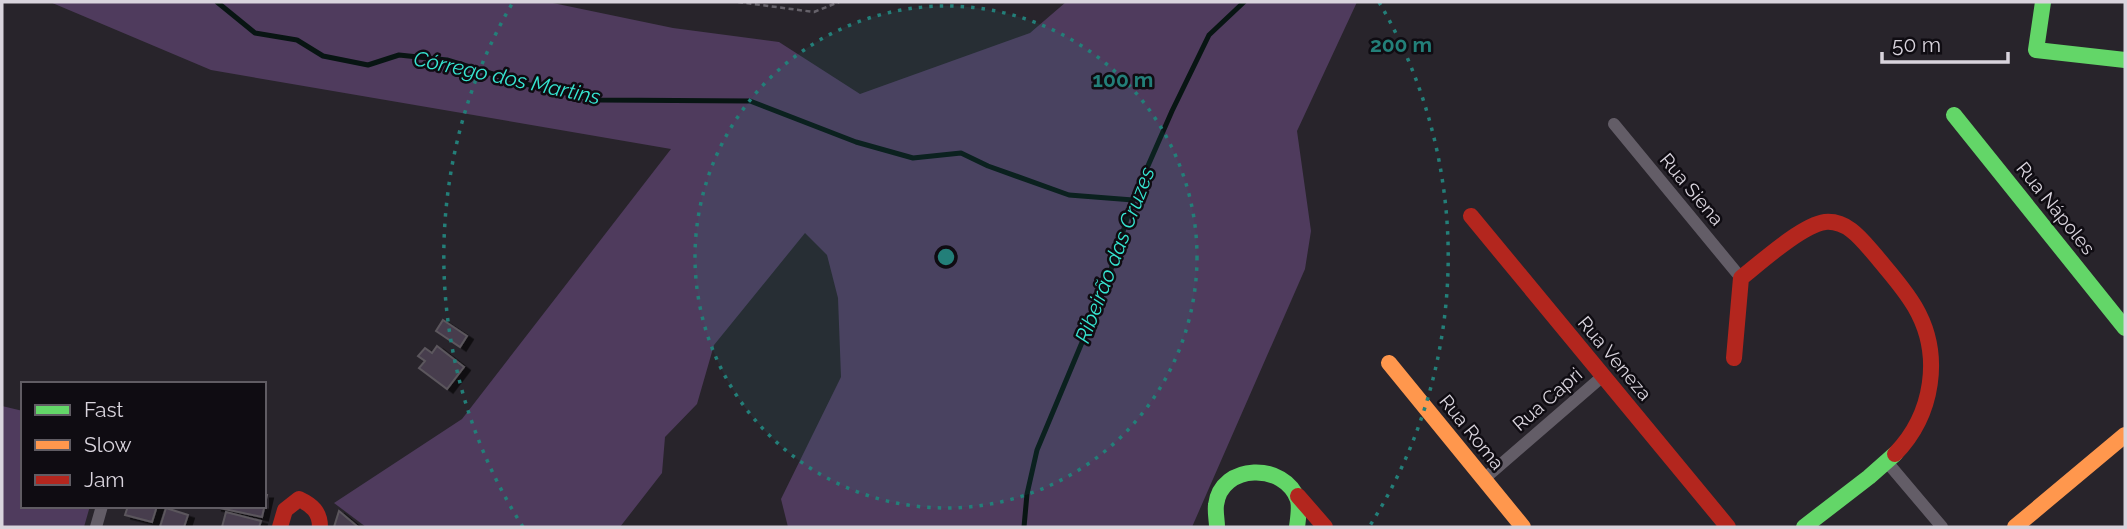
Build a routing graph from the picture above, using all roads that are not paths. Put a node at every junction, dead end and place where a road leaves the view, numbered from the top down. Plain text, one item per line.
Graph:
1 (2043, 2) edge
2 (2125, 60) edge
3 (1954, 115) dead end
4 (1614, 124) dead end
5 (1471, 216) dead end
6 (1741, 278) junction
7 (2125, 328) edge
8 (1734, 358) dead end
9 (1389, 363) dead end
10 (1603, 376) junction
11 (2125, 435) edge
12 (1887, 462) junction
13 (1484, 478) junction
14 (1297, 496) junction
15 (101, 508) edge
16 (96, 527) edge
17 (280, 527) edge
18 (320, 527) edge
19 (1217, 527) edge
20 (1297, 527) edge
21 (1325, 527) edge
22 (1523, 527) edge
23 (1728, 527) edge
24 (1804, 527) edge
25 (1942, 527) edge
26 (2015, 527) edge

1 - 2 street
3 - 7 street, Rua Nápoles
4 - 6 street, Rua Siena
5 - 10 street, Rua Veneza
6 - 8 street
6 - 12 street
9 - 13 street, Rua Roma
10 - 13 street, Rua Capri
10 - 23 street, Rua Veneza
11 - 26 street
12 - 24 street
12 - 25 street
13 - 22 street, Rua Roma
14 - 19 street
14 - 20 street
14 - 21 street
15 - 16 street
17 - 18 street

